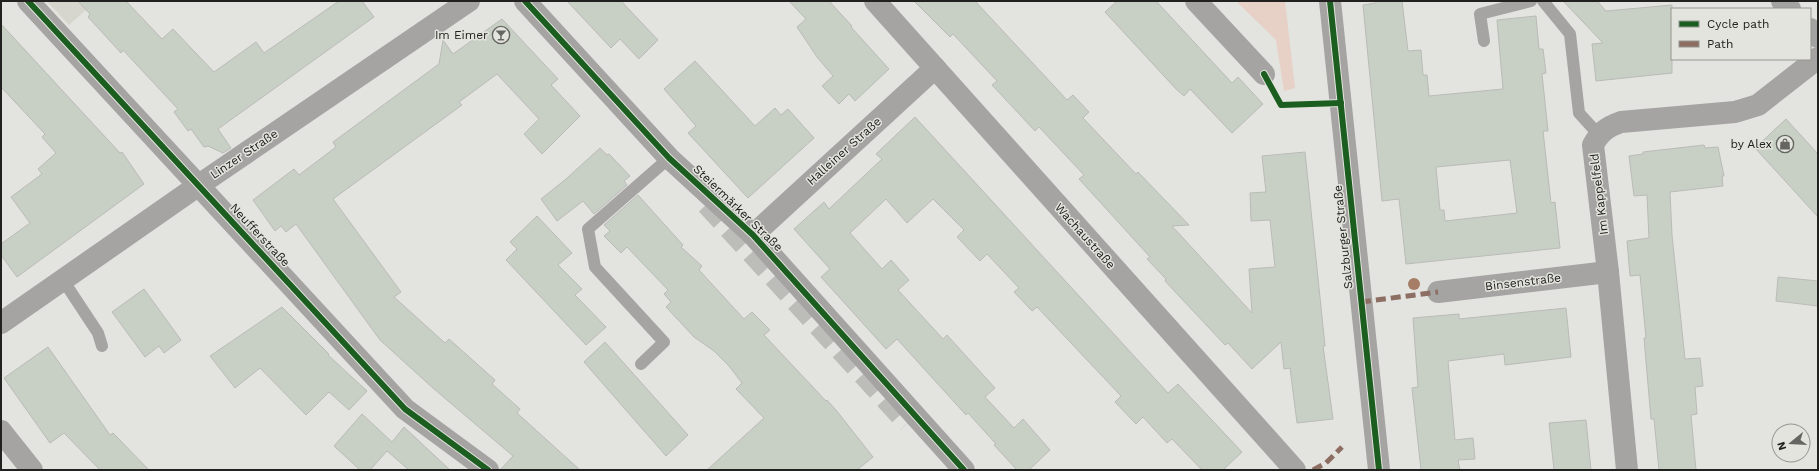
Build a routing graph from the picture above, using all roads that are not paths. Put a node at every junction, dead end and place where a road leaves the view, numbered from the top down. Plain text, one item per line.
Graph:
1 (28, 1) edge
2 (469, 1) edge
3 (525, 1) edge
4 (875, 1) edge
5 (1196, 1) edge
6 (1330, 1) edge
7 (1531, 1) edge
8 (1543, 1) edge
9 (1484, 42) dead end
10 (1818, 58) edge
11 (935, 68) junction
12 (1264, 74) dead end
13 (1599, 134) junction
14 (669, 158) junction
15 (199, 185) junction
16 (752, 234) junction
17 (1608, 272) junction
18 (63, 280) junction
19 (1438, 292) dead end
20 (1, 323) edge
21 (102, 346) dead end
22 (641, 364) dead end
23 (1, 431) edge
24 (32, 470) edge
25 (488, 470) edge
26 (964, 470) edge
27 (1294, 470) edge
28 (1379, 470) edge
29 (1627, 470) edge

1 - 15 street, Neufferstraße
2 - 15 street, Linzer Straße
3 - 14 street, Steiermärker Straße
4 - 11 street, Wachaustraße
5 - 12 street
6 - 28 street, Salzburger Straße
7 - 9 lane
8 - 13 lane
10 - 13 street
11 - 16 street, Halleiner Straße
11 - 27 street, Wachaustraße
13 - 17 street, Im Kappelfeld
14 - 16 street, Steiermärker Straße
14 - 22 lane
15 - 18 street, Linzer Straße
15 - 25 street, Neufferstraße
16 - 26 street, Steiermärker Straße
17 - 19 street, Binsenstraße
17 - 29 street, Im Kappelfeld
18 - 20 street, Linzer Straße
18 - 21 lane
23 - 24 street

